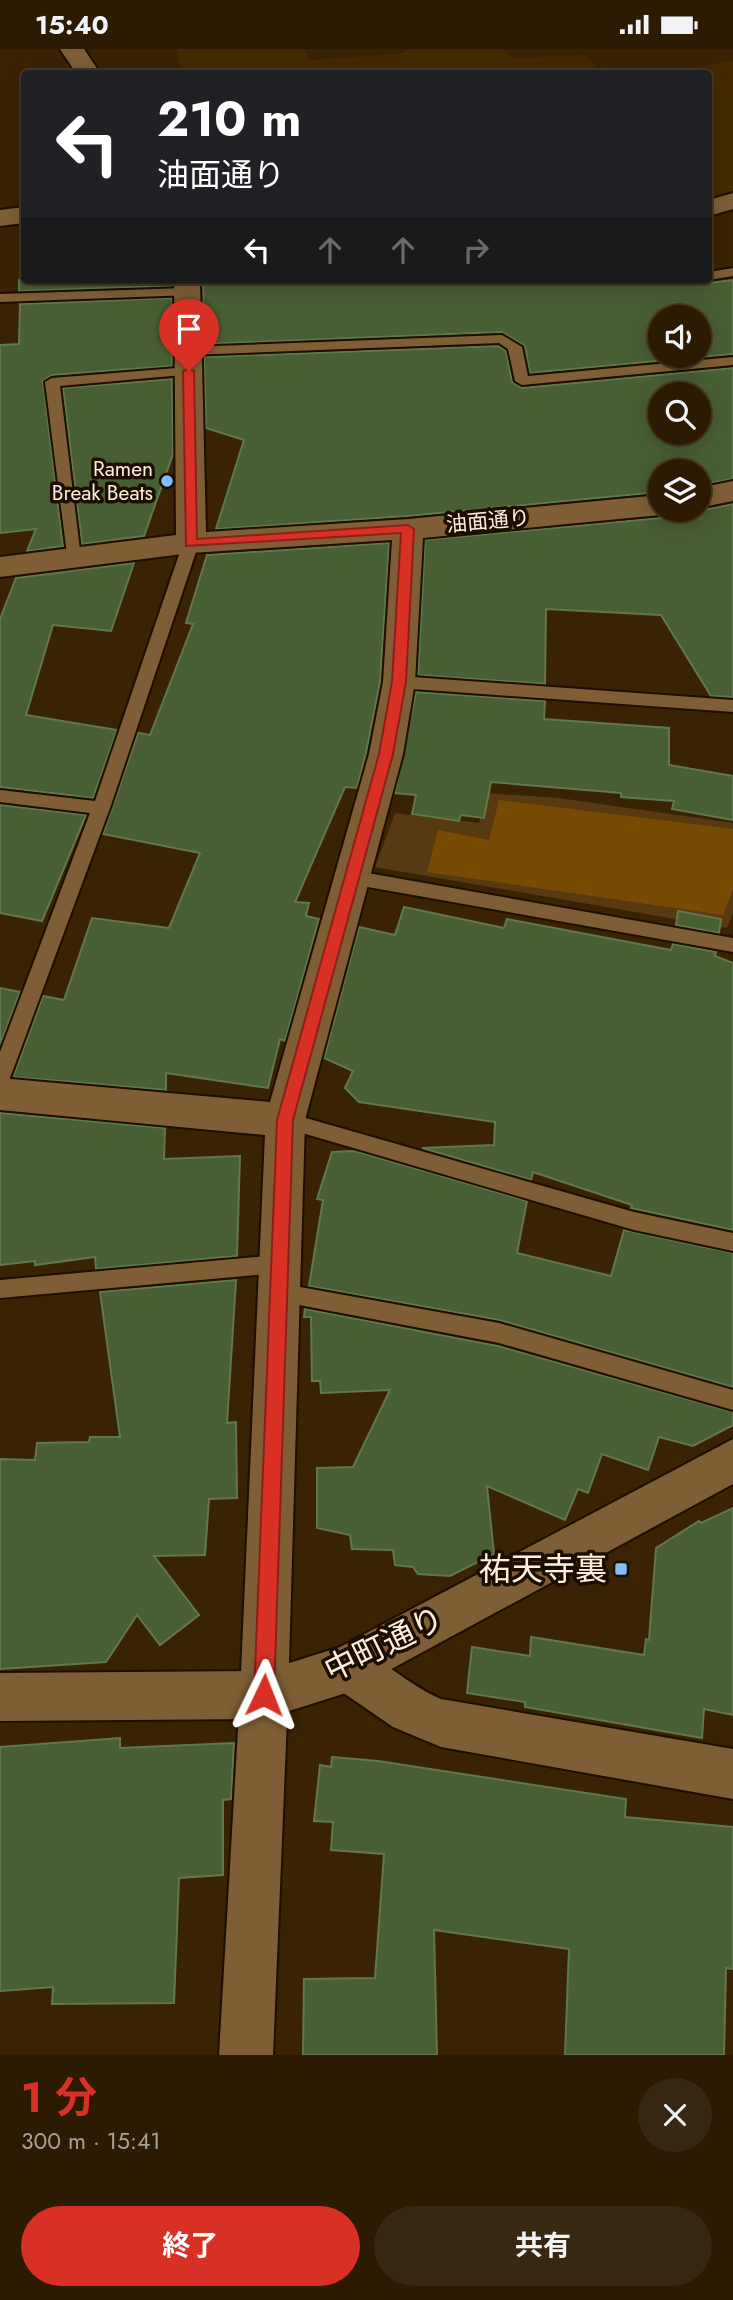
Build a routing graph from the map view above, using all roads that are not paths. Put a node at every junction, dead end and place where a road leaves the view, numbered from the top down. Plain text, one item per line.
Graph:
1 (72, 49) edge
2 (86, 70) edge
3 (733, 201) edge
4 (712, 207) edge
5 (21, 215) edge
6 (0, 218) edge
7 (733, 272) edge
8 (712, 276) edge
9 (187, 286) edge
10 (0, 298) edge
11 (188, 361) junction
12 (733, 361) edge
13 (733, 491) edge
14 (711, 495) edge
15 (648, 506) edge
16 (408, 529) junction
17 (191, 543) junction
18 (73, 558) junction
19 (0, 567) edge
20 (399, 682) junction
21 (733, 706) edge
22 (0, 796) edge
23 (101, 808) junction
24 (351, 877) junction
25 (733, 944) edge
26 (0, 1078) edge
27 (0, 1094) edge
28 (285, 1120) junction
29 (733, 1241) edge
30 (278, 1278) junction
31 (0, 1289) edge
32 (733, 1400) edge
33 (733, 1460) edge
34 (349, 1668) junction
35 (264, 1695) junction
36 (0, 1697) edge
37 (733, 1774) edge
38 (246, 2055) edge

1 - 2 street
3 - 4 street
5 - 6 street
7 - 8 lane
9 - 10 lane
9 - 11 street
11 - 12 lane
11 - 17 street
11 - 18 lane
13 - 14 street
15 - 16 street, 油面通り
16 - 17 street, 油面通り
16 - 20 street
17 - 18 street, 油面通り
17 - 23 lane
18 - 19 street, 油面通り
20 - 21 lane
20 - 24 street
22 - 23 lane
23 - 26 lane
24 - 25 lane
24 - 28 street
27 - 28 street
28 - 29 lane
28 - 30 street
30 - 31 lane
30 - 32 lane
30 - 35 street
33 - 34 street, 中町通り
34 - 35 street, 中町通り
34 - 37 street
35 - 36 street, 中町通り
35 - 38 street

